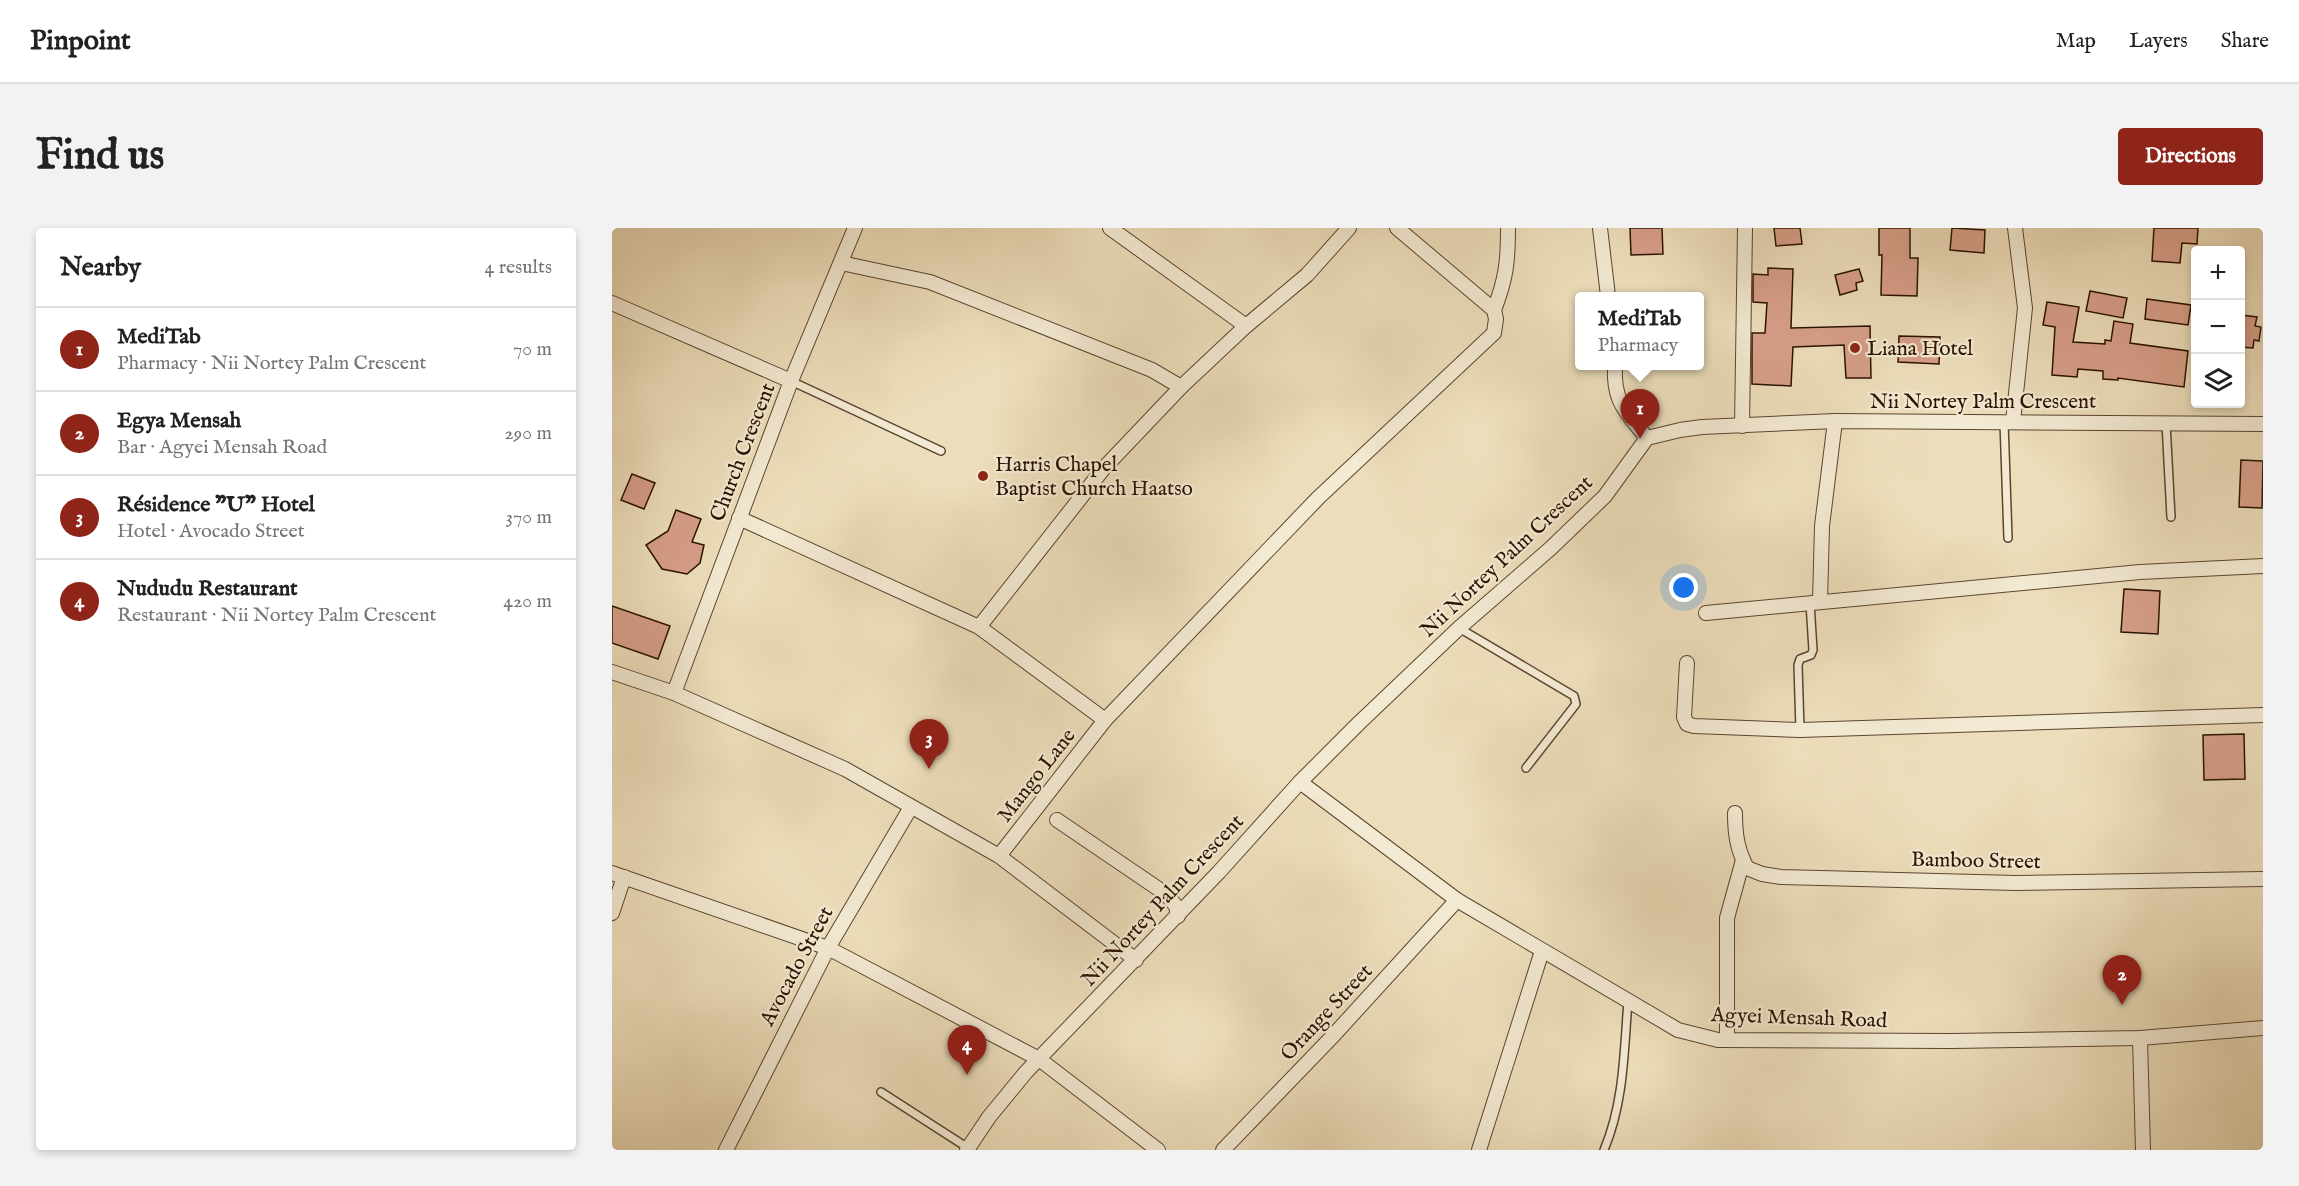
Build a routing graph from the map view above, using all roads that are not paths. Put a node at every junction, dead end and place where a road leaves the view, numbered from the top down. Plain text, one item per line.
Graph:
1 (855, 228) edge
2 (1110, 228) edge
3 (1349, 228) edge
4 (1397, 228) edge
5 (1508, 228) edge
6 (1600, 228) edge
7 (1745, 228) edge
8 (2015, 228) edge
9 (841, 263) junction
10 (1607, 292) edge
11 (612, 304) edge
12 (1494, 310) junction
13 (1246, 326) junction
14 (1615, 370) edge
15 (791, 381) junction
16 (1181, 387) junction
17 (1835, 421) junction
18 (2009, 422) junction
19 (2166, 423) junction
20 (2263, 424) edge
21 (1742, 426) junction
22 (1647, 438) junction
23 (941, 451) dead end
24 (2171, 517) dead end
25 (739, 518) junction
26 (2008, 538) dead end
27 (2263, 566) edge
28 (1815, 602) junction
29 (1706, 613) dead end
30 (979, 627) junction
31 (1459, 628) junction
32 (1687, 663) dead end
33 (612, 672) edge
34 (674, 693) junction
35 (2263, 715) edge
36 (1105, 720) junction
37 (1800, 730) junction
38 (1526, 768) dead end
39 (1300, 782) junction
40 (911, 807) junction
41 (1735, 813) dead end
42 (1057, 819) dead end
43 (999, 856) junction
44 (1743, 860) junction
45 (618, 875) edge
46 (2263, 879) edge
47 (1457, 900) junction
48 (612, 913) edge
49 (1178, 916) junction
50 (828, 948) junction
51 (1542, 951) junction
52 (1136, 960) junction
53 (1628, 1001) junction
54 (2263, 1028) edge
55 (2140, 1038) junction
56 (1727, 1040) junction
57 (1039, 1059) junction
58 (881, 1092) dead end
59 (967, 1149) edge
60 (726, 1150) edge
61 (1158, 1150) edge
62 (1224, 1150) edge
63 (1479, 1150) edge
64 (1604, 1150) edge
65 (2143, 1150) edge

1 - 9 street, Church Crescent
2 - 13 street
3 - 13 street
4 - 12 street
5 - 12 street, Mango Lane
6 - 10 street
7 - 21 street
8 - 18 street
9 - 15 street, Church Crescent
9 - 16 street
11 - 15 street
12 - 36 street, Mango Lane
13 - 16 street
14 - 22 street
15 - 23 lane
15 - 25 street, Church Crescent
16 - 30 street
17 - 18 street, Nii Nortey Palm Crescent
17 - 21 street, Nii Nortey Palm Crescent
17 - 28 street
18 - 19 street, Nii Nortey Palm Crescent
18 - 26 lane
19 - 20 street, Nii Nortey Palm Crescent
19 - 24 lane
21 - 22 street, Nii Nortey Palm Crescent
22 - 31 street, Nii Nortey Palm Crescent
25 - 30 street
25 - 34 street, Church Crescent
27 - 28 street
28 - 29 street
28 - 37 lane
30 - 36 street
31 - 38 lane
31 - 39 street, Nii Nortey Palm Crescent
32 - 37 street
33 - 34 street
34 - 40 street
35 - 37 street
36 - 43 street, Mango Lane
39 - 47 street, Agyei Mensah Road
39 - 49 street, Nii Nortey Palm Crescent
40 - 43 street
40 - 50 street, Avocado Street
41 - 44 street
42 - 49 street
43 - 52 street
44 - 46 street, Bamboo Street
44 - 56 street
45 - 48 street
45 - 50 street
47 - 51 street, Agyei Mensah Road
47 - 62 street, Orange Street
49 - 52 street, Nii Nortey Palm Crescent
50 - 57 street
50 - 60 street, Avocado Street
51 - 53 street, Agyei Mensah Road
51 - 63 street
52 - 57 street, Nii Nortey Palm Crescent
53 - 56 street, Agyei Mensah Road
53 - 64 lane
54 - 55 street, Agyei Mensah Road
55 - 56 street, Agyei Mensah Road
55 - 65 street
57 - 59 street, Nii Nortey Palm Crescent
57 - 61 street
58 - 59 lane

